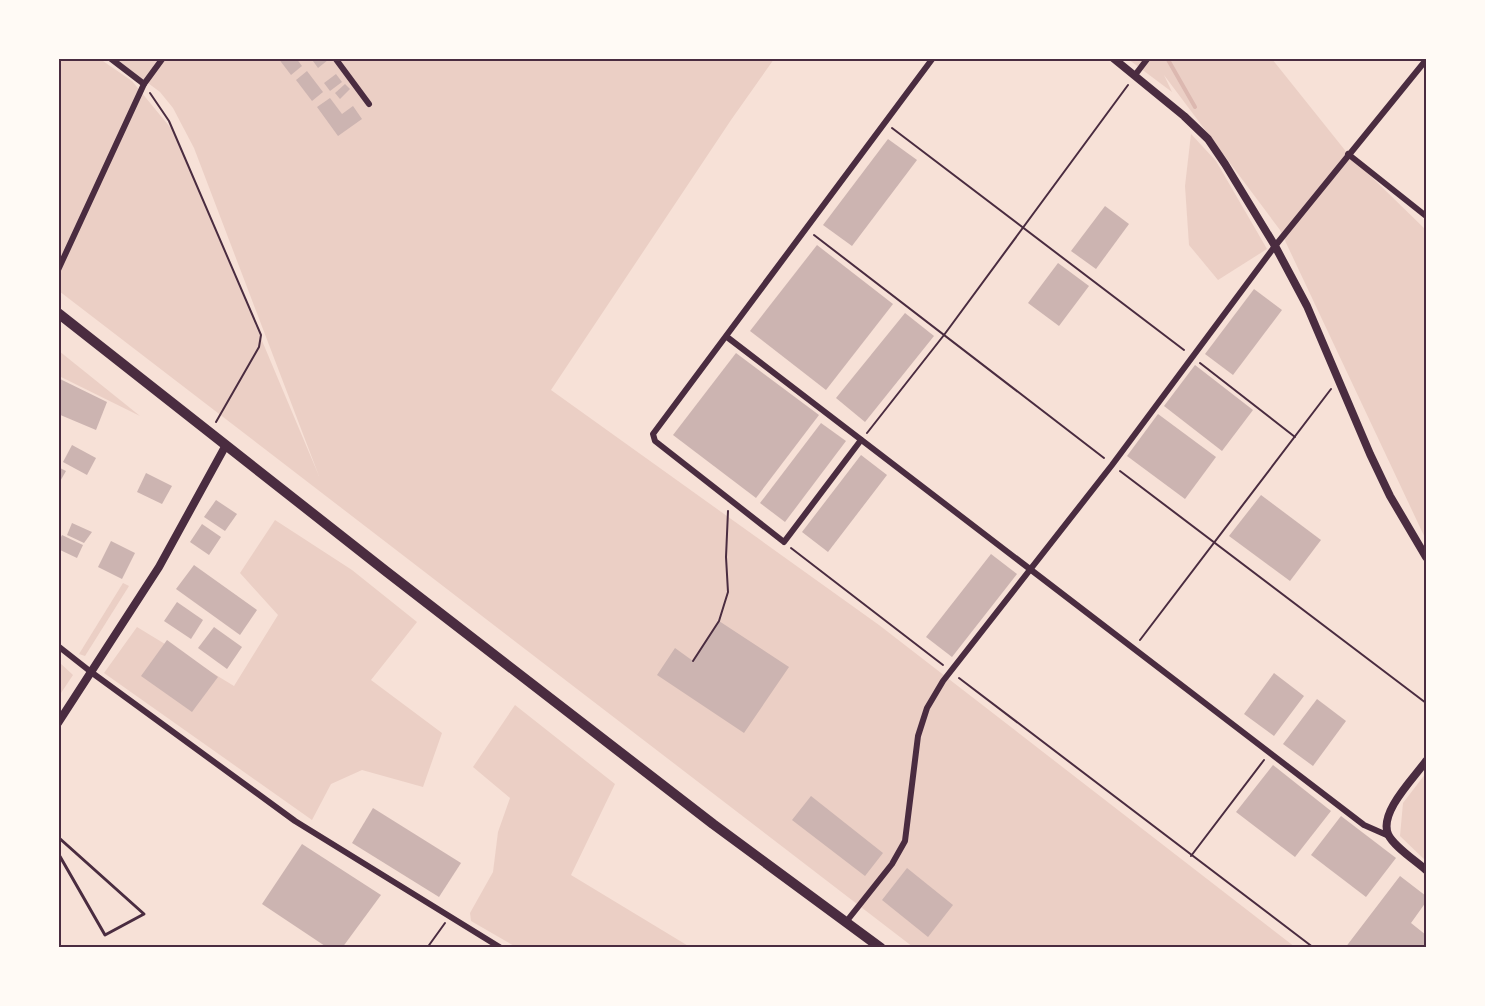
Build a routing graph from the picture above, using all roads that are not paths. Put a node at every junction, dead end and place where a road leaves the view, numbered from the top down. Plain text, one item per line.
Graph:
1 (110, 58) edge
2 (163, 58) edge
3 (335, 58) edge
4 (933, 58) edge
5 (1113, 58) edge
6 (1148, 58) edge
7 (1426, 60) edge
8 (1135, 75) junction
9 (144, 84) junction
10 (369, 104) dead end
11 (1348, 154) junction
12 (1426, 216) edge
13 (1275, 246) junction
14 (58, 270) edge
15 (58, 313) edge
16 (727, 336) junction
17 (861, 440) junction
18 (226, 445) junction
19 (1426, 557) edge
20 (1031, 570) junction
21 (58, 646) edge
22 (91, 672) junction
23 (58, 723) edge
24 (1426, 761) edge
25 (1389, 836) junction
26 (58, 837) edge
27 (58, 853) edge
28 (1426, 870) edge
29 (846, 922) junction
30 (501, 948) edge
31 (881, 948) edge

1 - 9 street
2 - 9 street
3 - 10 street
4 - 16 street
5 - 8 street
6 - 8 street
7 - 11 street
8 - 13 street
9 - 14 street
11 - 12 street
11 - 13 street
13 - 19 street
13 - 20 street
15 - 18 highway
16 - 17 street
16 - 17 street
17 - 20 street
18 - 22 street
18 - 29 highway
20 - 25 street
20 - 29 street
21 - 22 street
22 - 23 street
22 - 30 street
24 - 25 street
25 - 28 street
26 - 27 lane
29 - 31 highway

